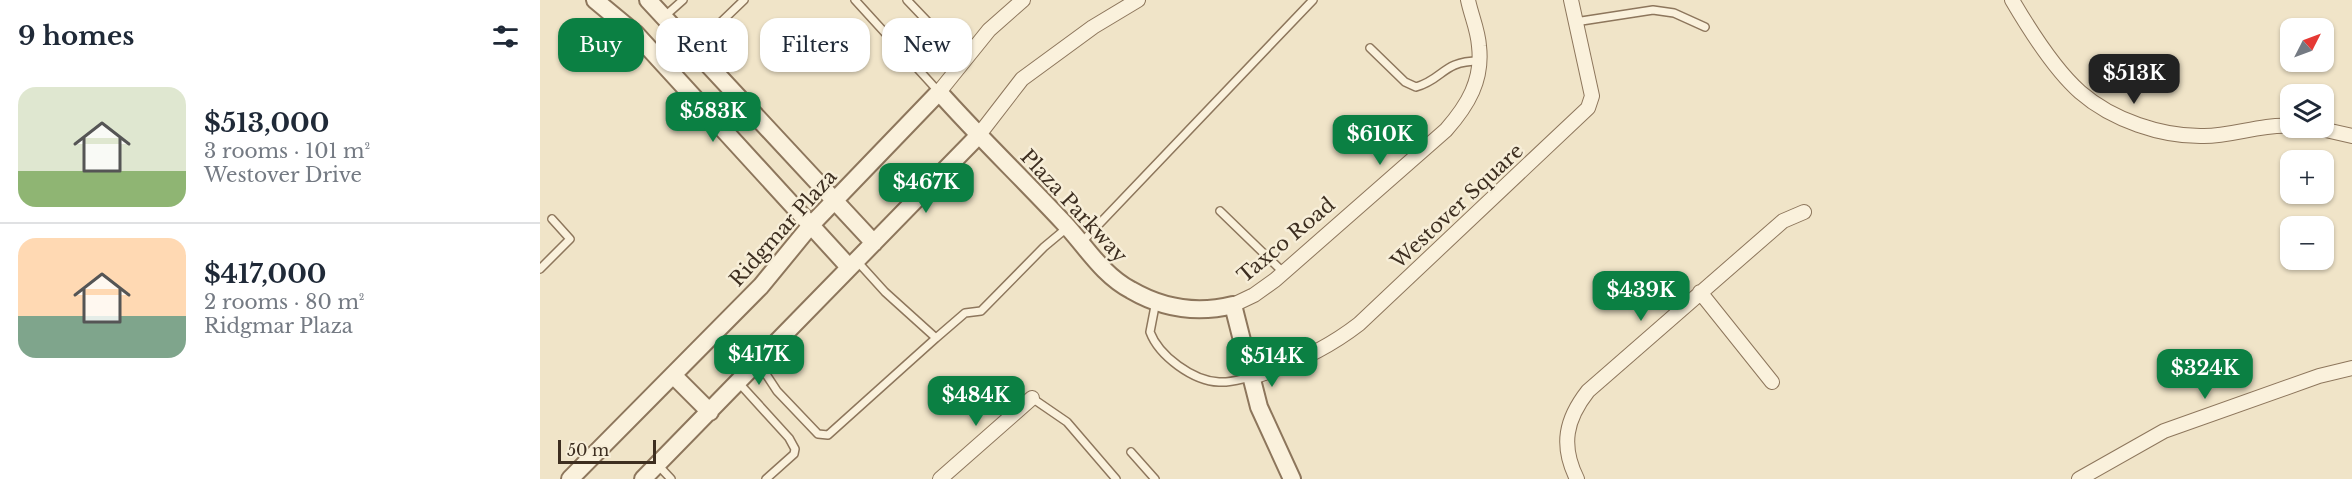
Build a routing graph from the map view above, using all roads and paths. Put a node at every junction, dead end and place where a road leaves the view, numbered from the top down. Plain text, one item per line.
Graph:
1 (595, 0) edge
2 (648, 0) edge
3 (683, 0) edge
4 (744, 0) edge
5 (855, 0) edge
6 (907, 0) edge
7 (1023, 0) edge
8 (1138, 0) edge
9 (1313, 0) edge
10 (1468, 0) edge
11 (1571, 0) edge
12 (2012, 0) edge
13 (664, 17) joint
14 (725, 18) edge
15 (924, 18) edge
16 (1575, 22) junction
17 (1705, 27) dead end
18 (1370, 48) dead end
19 (972, 51) edge
20 (656, 55) edge
21 (1479, 61) junction
22 (672, 72) edge
23 (715, 72) edge
24 (955, 72) edge
25 (939, 92) junction
26 (2280, 127) edge
27 (2334, 132) edge
28 (978, 136) junction
29 (2352, 136) edge
30 (835, 200) junction
31 (1220, 211) dead end
32 (1804, 212) dead end
33 (552, 219) dead end
34 (810, 225) junction
35 (1068, 227) junction
36 (873, 243) junction
37 (1081, 243) junction
38 (853, 263) junction
39 (540, 269) edge
40 (1283, 272) junction
41 (1700, 292) junction
42 (1156, 302) junction
43 (1233, 305) junction
44 (936, 339) junction
45 (758, 362) junction
46 (2352, 368) edge
47 (673, 375) junction
48 (1252, 377) junction
49 (738, 382) junction
50 (1772, 382) dead end
51 (1032, 398) joint
52 (710, 412) junction
53 (1131, 452) dead end
54 (657, 464) junction
55 (570, 479) edge
56 (642, 479) edge
57 (671, 479) edge
58 (766, 479) edge
59 (940, 479) edge
60 (1116, 479) edge
61 (1155, 479) edge
62 (1292, 479) edge
63 (1577, 479) edge
64 (2079, 479) edge

1 - 20 street
2 - 13 street
3 - 13 lane
4 - 14 lane
5 - 25 lane
6 - 15 lane
7 - 19 street, Ridgmar Plaza
8 - 28 street
9 - 37 lane
10 - 21 street, Taxco Road
11 - 16 street, Westover Square
12 - 26 street
16 - 17 lane
16 - 48 street, Westover Square
18 - 21 lane
21 - 40 street, Taxco Road
22 - 34 street
23 - 30 street
24 - 25 street, Ridgmar Plaza
25 - 28 street, Plaza Parkway
25 - 30 street, Ridgmar Plaza
27 - 29 street
28 - 35 street, Plaza Parkway
28 - 36 street
30 - 34 street, Ridgmar Plaza
30 - 36 street
31 - 40 lane
32 - 41 street
33 - 39 lane
34 - 38 street
34 - 47 street, Ridgmar Plaza
35 - 37 street, Plaza Parkway
35 - 44 lane
36 - 38 street
37 - 42 street, Plaza Parkway
38 - 44 lane
38 - 45 street
40 - 43 street, Taxco Road
41 - 50 street
41 - 63 street
42 - 43 street, Plaza Parkway
42 - 48 lane
43 - 48 street
44 - 45 lane
45 - 49 street
46 - 64 street
47 - 52 street
47 - 55 street, Ridgmar Plaza
48 - 62 street
49 - 52 street
49 - 58 lane
51 - 59 street
51 - 60 lane
52 - 54 street
53 - 61 lane
54 - 56 street
54 - 57 lane

